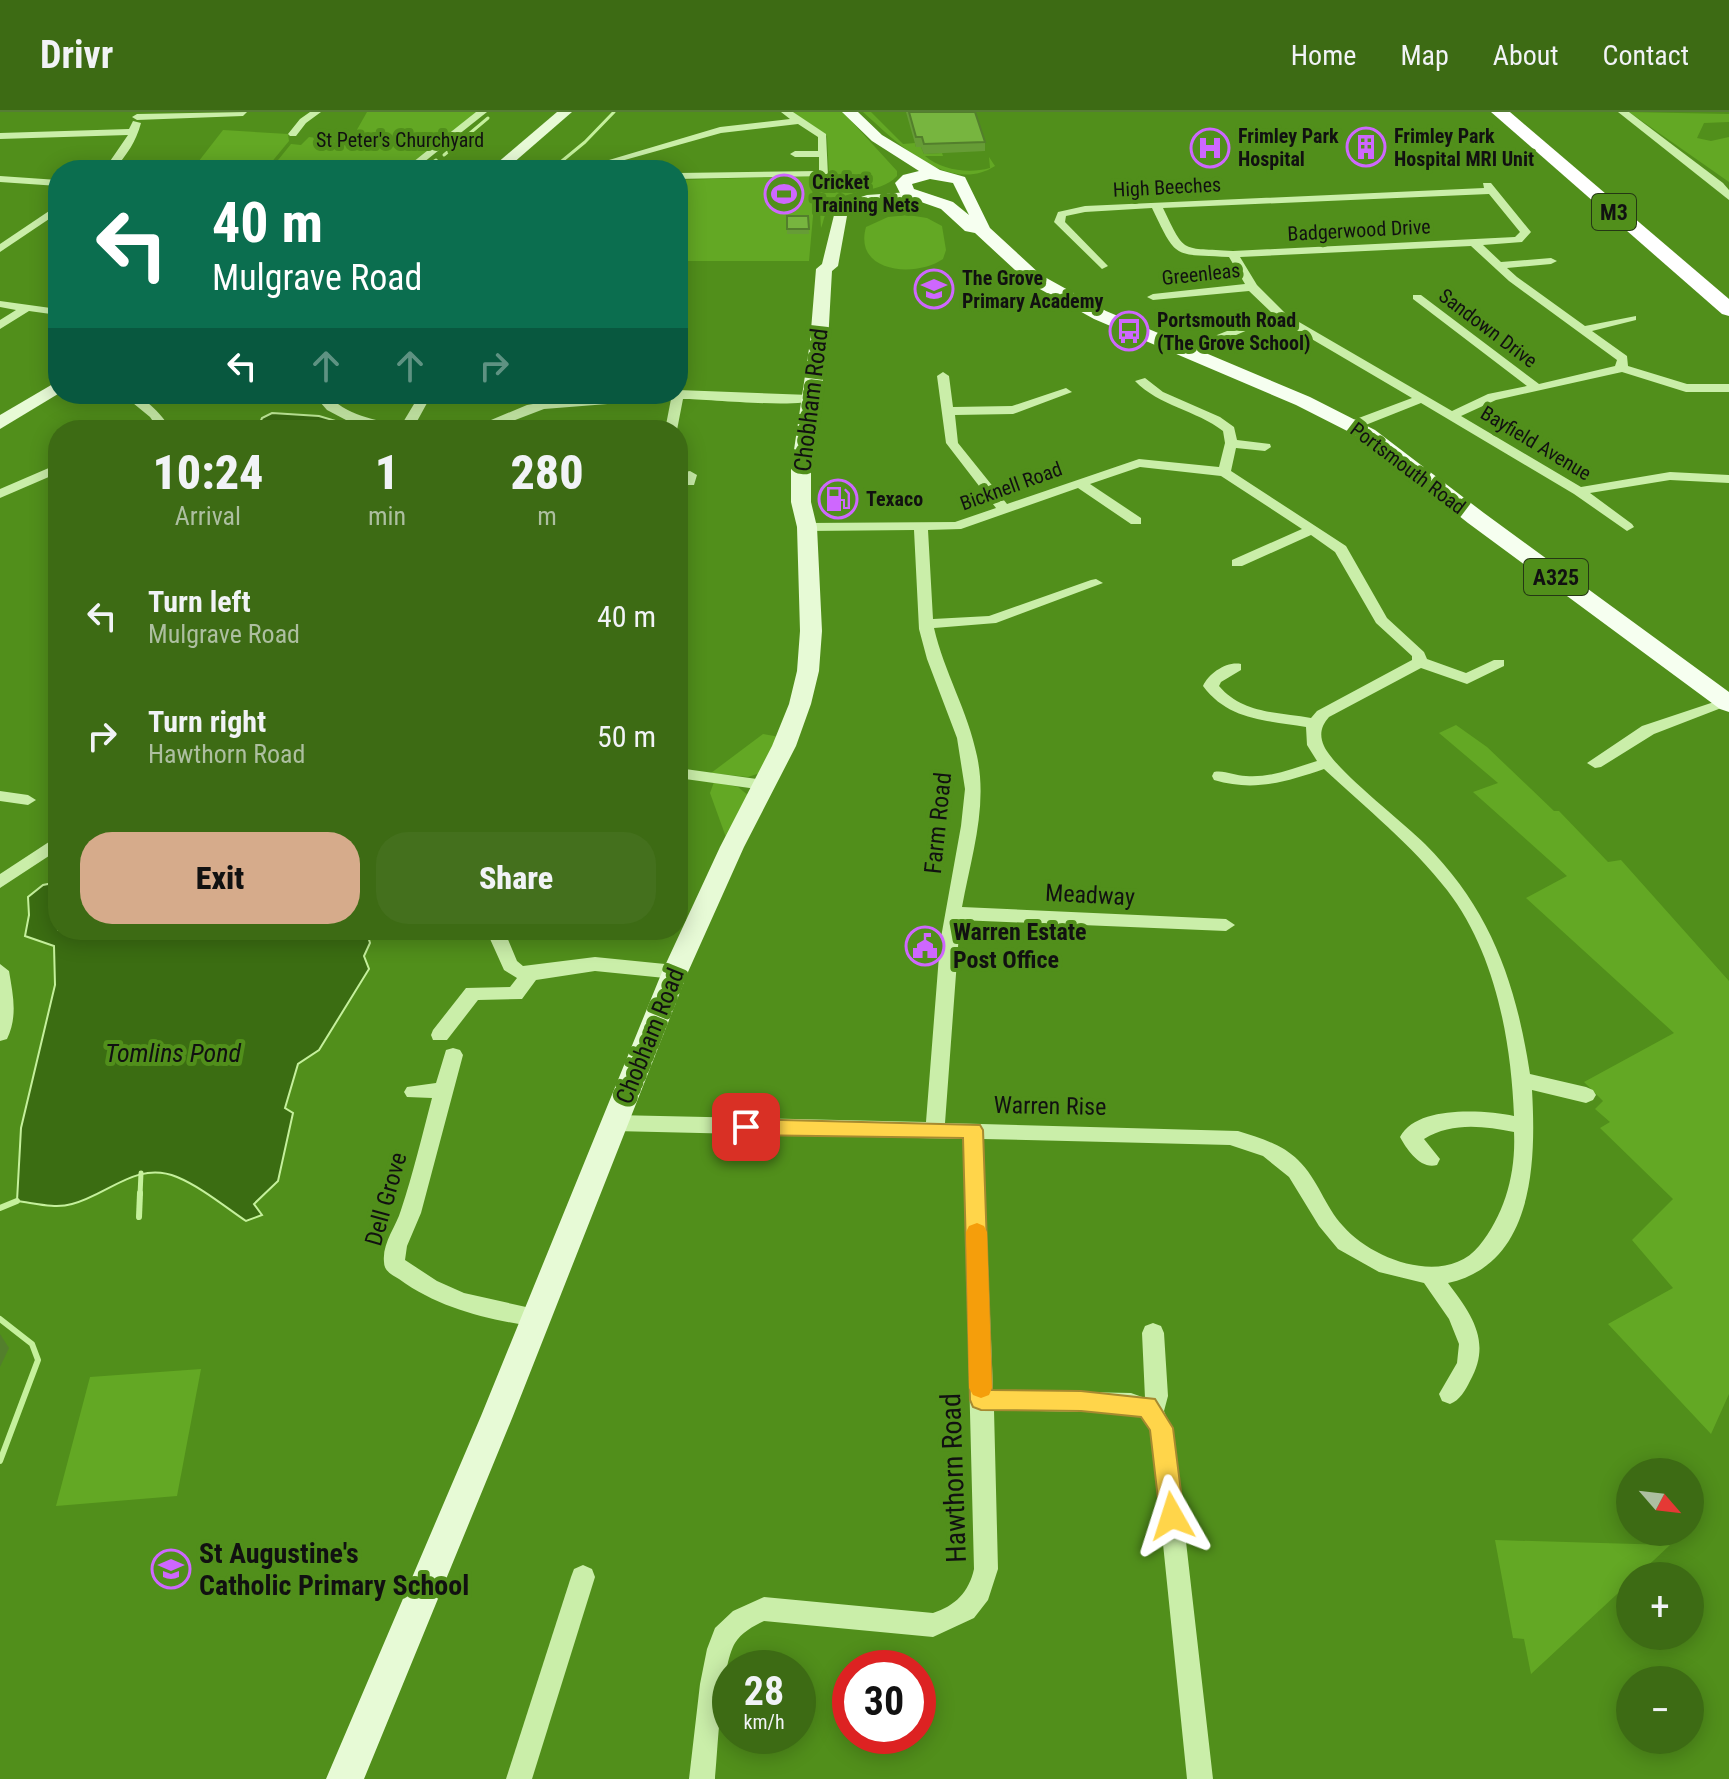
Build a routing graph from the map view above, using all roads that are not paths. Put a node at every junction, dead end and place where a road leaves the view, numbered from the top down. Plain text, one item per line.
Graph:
1 (316, 112) edge
2 (482, 112) edge
3 (565, 112) edge
4 (786, 112) edge
5 (849, 112) edge
6 (1500, 112) edge
7 (1520, 112) edge
8 (1623, 112) edge
9 (243, 113) edge
10 (136, 115) edge
11 (150, 116) junction
12 (800, 121) junction
13 (135, 132) junction
14 (293, 134) dead end
15 (0, 136) edge
16 (877, 138) junction
17 (125, 151) junction
18 (794, 154) dead end
19 (824, 154) junction
20 (117, 160) edge
21 (421, 160) edge
22 (508, 160) edge
23 (614, 160) dead end
24 (935, 174) junction
25 (688, 176) edge
26 (0, 179) edge
27 (48, 182) edge
28 (904, 182) junction
29 (1724, 185) edge
30 (1489, 188) joint
31 (964, 190) junction
32 (919, 197) junction
33 (1729, 197) edge
34 (939, 200) junction
35 (1156, 205) junction
36 (1049, 211) dead end
37 (1062, 214) junction
38 (48, 215) edge
39 (981, 229) junction
40 (1473, 242) junction
41 (0, 249) edge
42 (1233, 254) junction
43 (1115, 258) dead end
44 (1553, 261) dead end
45 (1500, 265) junction
46 (824, 269) junction
47 (1729, 286) edge
48 (1252, 287) junction
49 (1154, 297) dead end
50 (1417, 297) dead end
51 (0, 304) edge
52 (28, 307) junction
53 (48, 310) edge
54 (1729, 310) edge
55 (1283, 317) junction
56 (0, 325) edge
57 (1646, 328) dead end
58 (1586, 329) junction
59 (1186, 352) junction
60 (1621, 368) junction
61 (959, 383) dead end
62 (1150, 384) dead end
63 (1536, 387) junction
64 (1729, 388) edge
65 (48, 392) edge
66 (1057, 392) dead end
67 (688, 394) edge
68 (810, 399) junction
69 (1420, 399) junction
70 (143, 404) edge
71 (328, 404) edge
72 (534, 404) edge
73 (946, 411) junction
74 (1452, 416) junction
75 (158, 420) edge
76 (368, 420) edge
77 (506, 420) edge
78 (0, 423) edge
79 (1353, 425) junction
80 (1231, 443) junction
81 (1265, 447) dead end
82 (48, 472) edge
83 (1224, 472) junction
84 (1729, 479) edge
85 (1079, 483) junction
86 (1579, 491) junction
87 (0, 494) edge
88 (1005, 511) junction
89 (1136, 521) dead end
90 (807, 527) junction
91 (921, 528) junction
92 (1314, 529) junction
93 (1606, 530) dead end
94 (1239, 559) dead end
95 (1096, 583) dead end
96 (926, 624) junction
97 (1420, 662) junction
98 (1499, 663) dead end
99 (1227, 667) dead end
100 (1727, 702) edge
101 (1314, 723) junction
102 (1327, 763) junction
103 (1595, 763) dead end
104 (688, 774) edge
105 (1220, 776) dead end
106 (764, 785) junction
107 (0, 796) edge
108 (28, 800) dead end
109 (48, 849) edge
110 (0, 882) edge
111 (953, 913) junction
112 (1226, 925) dead end
113 (499, 940) edge
114 (0, 971) edge
115 (675, 972) junction
116 (530, 974) junction
117 (0, 1034) edge
118 (440, 1035) dead end
119 (453, 1055) dead end
120 (1523, 1080) junction
121 (441, 1090) junction
122 (414, 1092) dead end
123 (1586, 1095) dead end
124 (614, 1123) junction
125 (1525, 1126) junction
126 (935, 1129) junction
127 (973, 1130) junction
128 (1430, 1159) dead end
129 (1430, 1275) junction
130 (536, 1318) junction
131 (1153, 1333) dead end
132 (1450, 1394) dead end
133 (981, 1400) junction
134 (1153, 1411) junction
135 (583, 1577) dead end
136 (345, 1779) edge
137 (519, 1779) edge
138 (702, 1779) edge
139 (1200, 1779) edge

1 - 14 street
2 - 21 street
3 - 22 main road
4 - 12 street
5 - 16 main road
6 - 54 highway, M3
7 - 47 highway, M3
8 - 29 street
9 - 11 street
10 - 11 street
10 - 13 street
11 - 17 street
12 - 19 street
12 - 23 street
13 - 15 street
13 - 17 street
16 - 24 main road
16 - 28 main road
17 - 20 street
18 - 19 street
19 - 25 street
24 - 28 main road
24 - 31 main road
26 - 27 street
28 - 32 main road
28 - 46 main road, Chobham Road
29 - 33 street
30 - 35 street, High Beeches
30 - 40 street, Badgerwood Drive
31 - 34 main road
31 - 39 main road, A325
32 - 34 main road
32 - 46 main road, Chobham Road
34 - 39 main road, A325
35 - 37 street, High Beeches
35 - 42 street, Badgerwood Drive
36 - 37 street
37 - 43 street
38 - 41 street
39 - 59 main road, Portsmouth Road / A325
40 - 42 street, Badgerwood Drive
40 - 45 street
42 - 48 street, Bayfield Avenue
44 - 45 street
45 - 58 street
46 - 68 main road, Chobham Road
48 - 49 street, Greenleas
48 - 55 street, Bayfield Avenue
50 - 63 street, Sandown Drive
51 - 52 street
52 - 53 street
52 - 56 street
55 - 59 street
55 - 69 street, Bayfield Avenue
57 - 58 street
58 - 60 street
59 - 79 main road, Portsmouth Road / A325
60 - 63 street
60 - 64 street
61 - 73 street
62 - 80 street
63 - 74 street
65 - 78 main road
66 - 73 street
67 - 68 street
68 - 90 main road, Chobham Road
69 - 74 street, Bayfield Avenue
69 - 79 street
70 - 75 street
71 - 76 street
72 - 77 street
73 - 88 street
74 - 86 street, Bayfield Avenue
79 - 100 main road, Portsmouth Road / A325
80 - 81 street
80 - 83 street
82 - 87 street
83 - 85 street, Bicknell Road
83 - 92 street
84 - 86 street
85 - 88 street, Bicknell Road
85 - 89 street
86 - 93 street, Bayfield Avenue
88 - 91 street, Bicknell Road
90 - 91 street, Bicknell Road
90 - 106 main road, Chobham Road
91 - 96 street, Farm Road
92 - 94 street
92 - 97 street
95 - 96 street
96 - 111 street, Farm Road
97 - 98 street
97 - 101 street
99 - 101 street
100 - 103 street
101 - 102 street
102 - 105 street
102 - 120 street, Warren Rise
104 - 106 street
106 - 115 main road, Chobham Road
107 - 108 street
109 - 110 street
111 - 112 street, Meadway
111 - 126 street, Farm Road
113 - 116 street
114 - 117 street
115 - 116 street
115 - 124 main road, Chobham Road
116 - 118 street
119 - 121 street, Dell Grove
120 - 123 street
120 - 125 street, Warren Rise
121 - 122 street
121 - 130 street, Dell Grove
124 - 126 street, Warren Rise
124 - 130 main road, Chobham Road
125 - 128 street
125 - 129 street, Warren Rise
126 - 127 street, Warren Rise
127 - 129 street, Warren Rise
127 - 133 street, Hawthorn Road
129 - 132 street
130 - 136 main road, Chobham Road
131 - 134 street
133 - 134 street
133 - 138 street, Hawthorn Road
134 - 139 street
135 - 137 street

